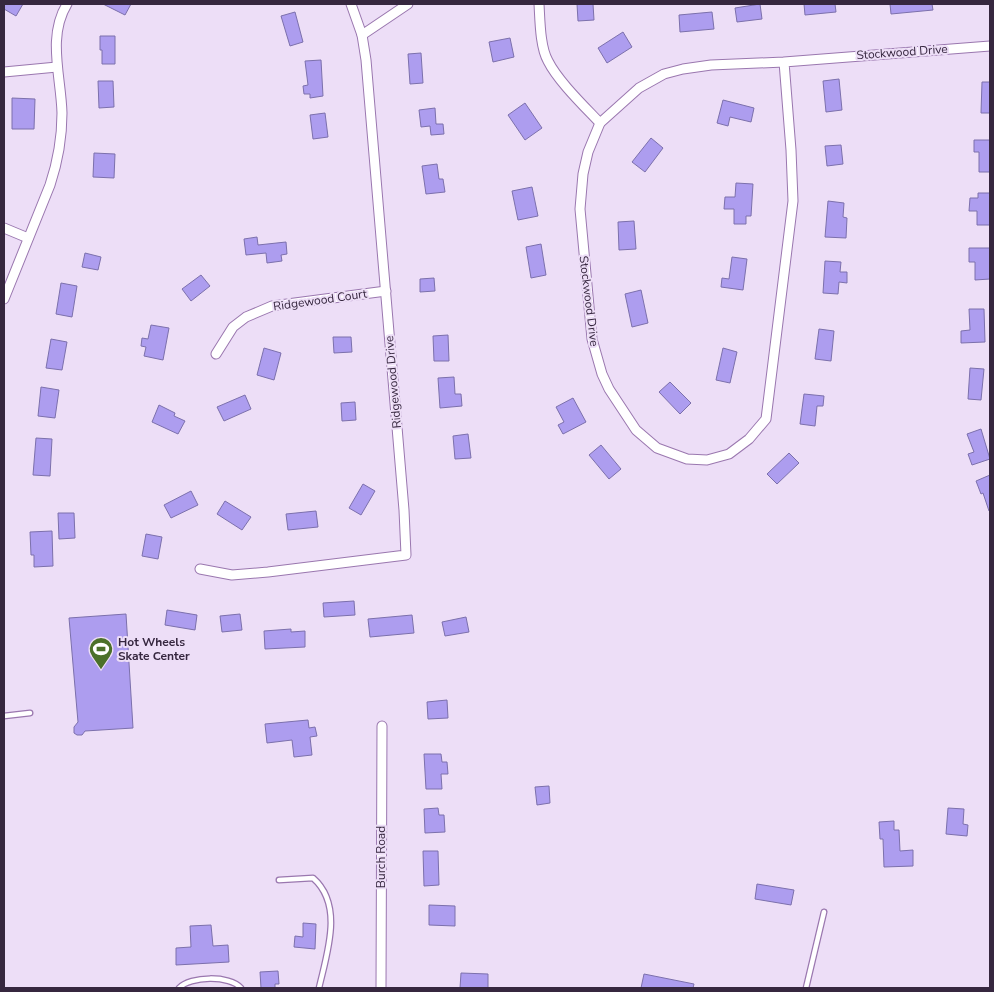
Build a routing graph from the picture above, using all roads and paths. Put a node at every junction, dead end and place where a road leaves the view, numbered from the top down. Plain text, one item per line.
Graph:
1 (67, 4) edge
2 (351, 4) edge
3 (408, 4) edge
4 (539, 4) edge
5 (362, 35) junction
6 (990, 46) edge
7 (784, 62) junction
8 (58, 67) junction
9 (4, 72) edge
10 (600, 123) junction
11 (4, 228) edge
12 (28, 238) junction
13 (386, 291) junction
14 (4, 299) edge
15 (216, 354) dead end
16 (200, 569) dead end
17 (30, 713) dead end
18 (4, 716) edge
19 (382, 726) dead end
20 (279, 880) dead end
21 (824, 912) dead end
22 (179, 988) edge
23 (241, 988) edge
24 (319, 988) edge
25 (381, 988) edge
26 (806, 988) edge

1 - 8 street
2 - 5 street, Ridgewood Drive
3 - 5 street
4 - 10 street
5 - 13 street, Ridgewood Drive
6 - 7 street, Stockwood Drive
7 - 10 street, Stockwood Drive
7 - 10 street, Stockwood Drive
8 - 9 street
8 - 12 street
11 - 12 street
12 - 14 street
13 - 15 street, Ridgewood Court
13 - 16 street, Ridgewood Drive
17 - 18 lane
19 - 25 street, Burch Road
20 - 24 lane
21 - 26 lane
22 - 23 lane

